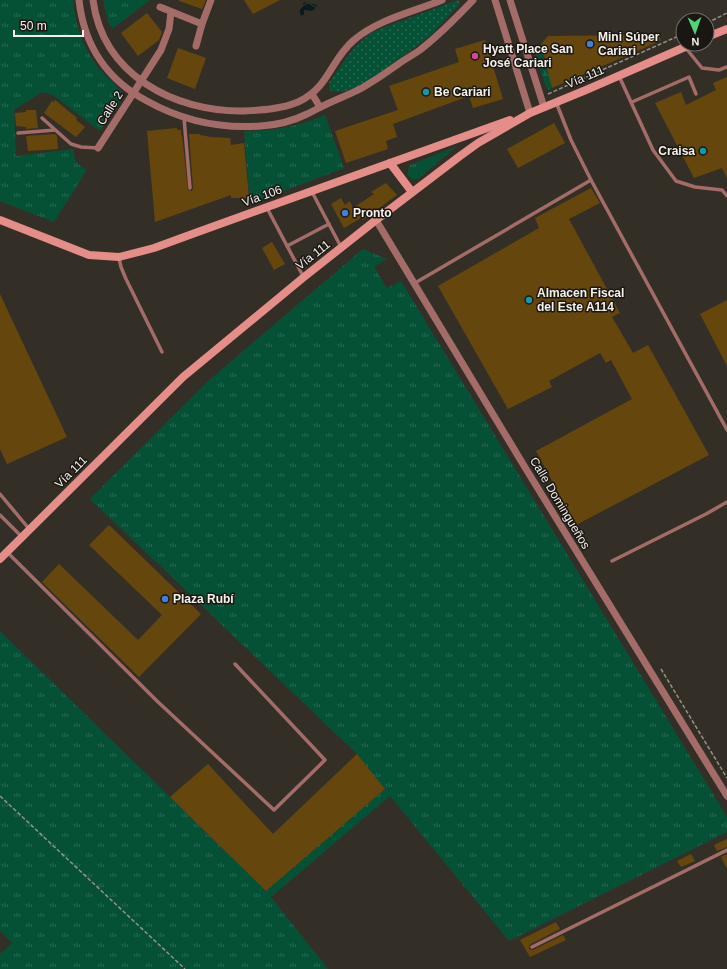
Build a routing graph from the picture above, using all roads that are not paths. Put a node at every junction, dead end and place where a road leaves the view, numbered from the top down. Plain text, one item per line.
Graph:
1 (79, 0) edge
2 (93, 0) edge
3 (211, 0) edge
4 (442, 0) edge
5 (473, 0) edge
6 (495, 0) edge
7 (510, 0) edge
8 (160, 7) dead end
9 (171, 12) junction
10 (202, 24) junction
11 (727, 28) edge
12 (715, 34) edge
13 (196, 46) dead end
14 (675, 52) edge
15 (693, 52) edge
16 (727, 67) edge
17 (619, 76) junction
18 (141, 80) junction
19 (132, 94) junction
20 (312, 94) junction
21 (696, 94) dead end
22 (556, 102) junction
23 (632, 102) junction
24 (320, 107) junction
25 (544, 107) junction
26 (530, 113) junction
27 (184, 117) junction
28 (42, 118) dead end
29 (55, 130) junction
30 (18, 133) dead end
31 (98, 148) joint
32 (390, 163) junction
33 (591, 180) junction
34 (190, 188) dead end
35 (312, 191) junction
36 (412, 192) junction
37 (727, 196) edge
38 (266, 208) junction
39 (0, 220) edge
40 (376, 220) junction
41 (329, 224) junction
42 (287, 246) junction
43 (341, 248) junction
44 (119, 257) junction
45 (304, 278) junction
46 (415, 283) junction
47 (162, 352) dead end
48 (727, 430) edge
49 (0, 494) edge
50 (727, 502) edge
51 (0, 514) edge
52 (30, 530) junction
53 (22, 537) junction
54 (7, 552) junction
55 (0, 559) edge
56 (612, 561) dead end
57 (234, 664) dead end
58 (727, 796) edge
59 (727, 850) edge
60 (532, 947) dead end

1 - 19 street
2 - 18 street
3 - 10 street
4 - 20 street
5 - 24 street
6 - 26 street
7 - 25 street
8 - 9 street
9 - 10 street
9 - 18 street, Calle 2
10 - 13 street
11 - 12 main road
14 - 17 main road, Vía 111
15 - 16 lane
17 - 22 main road, Vía 111
17 - 23 lane
18 - 19 street, Calle 2
18 - 20 street
19 - 27 street
19 - 31 street, Calle 2
20 - 24 street
21 - 23 lane
22 - 25 main road, Vía 111
22 - 33 lane
23 - 37 lane
24 - 27 street
25 - 26 main road, Vía 111
26 - 32 main road, Vía 106
26 - 36 main road, Vía 111
27 - 34 lane
28 - 29 lane
29 - 30 lane
29 - 31 lane
32 - 35 main road, Vía 106
32 - 36 main road
33 - 46 lane
33 - 48 lane
35 - 38 main road, Vía 106
35 - 41 lane
36 - 40 main road, Vía 111
38 - 42 lane
38 - 44 main road, Vía 106
39 - 44 main road, Vía 106
40 - 43 main road, Vía 111
40 - 46 street, Calle Domingueños
41 - 42 lane
41 - 43 lane
42 - 45 lane
43 - 45 main road, Vía 111
44 - 47 lane
45 - 52 main road, Vía 111
46 - 58 street, Calle Domingueños
49 - 52 lane
50 - 56 lane
51 - 53 lane
52 - 53 main road, Vía 111
53 - 54 main road, Vía 111
54 - 55 main road, Vía 111
54 - 57 lane
59 - 60 lane

